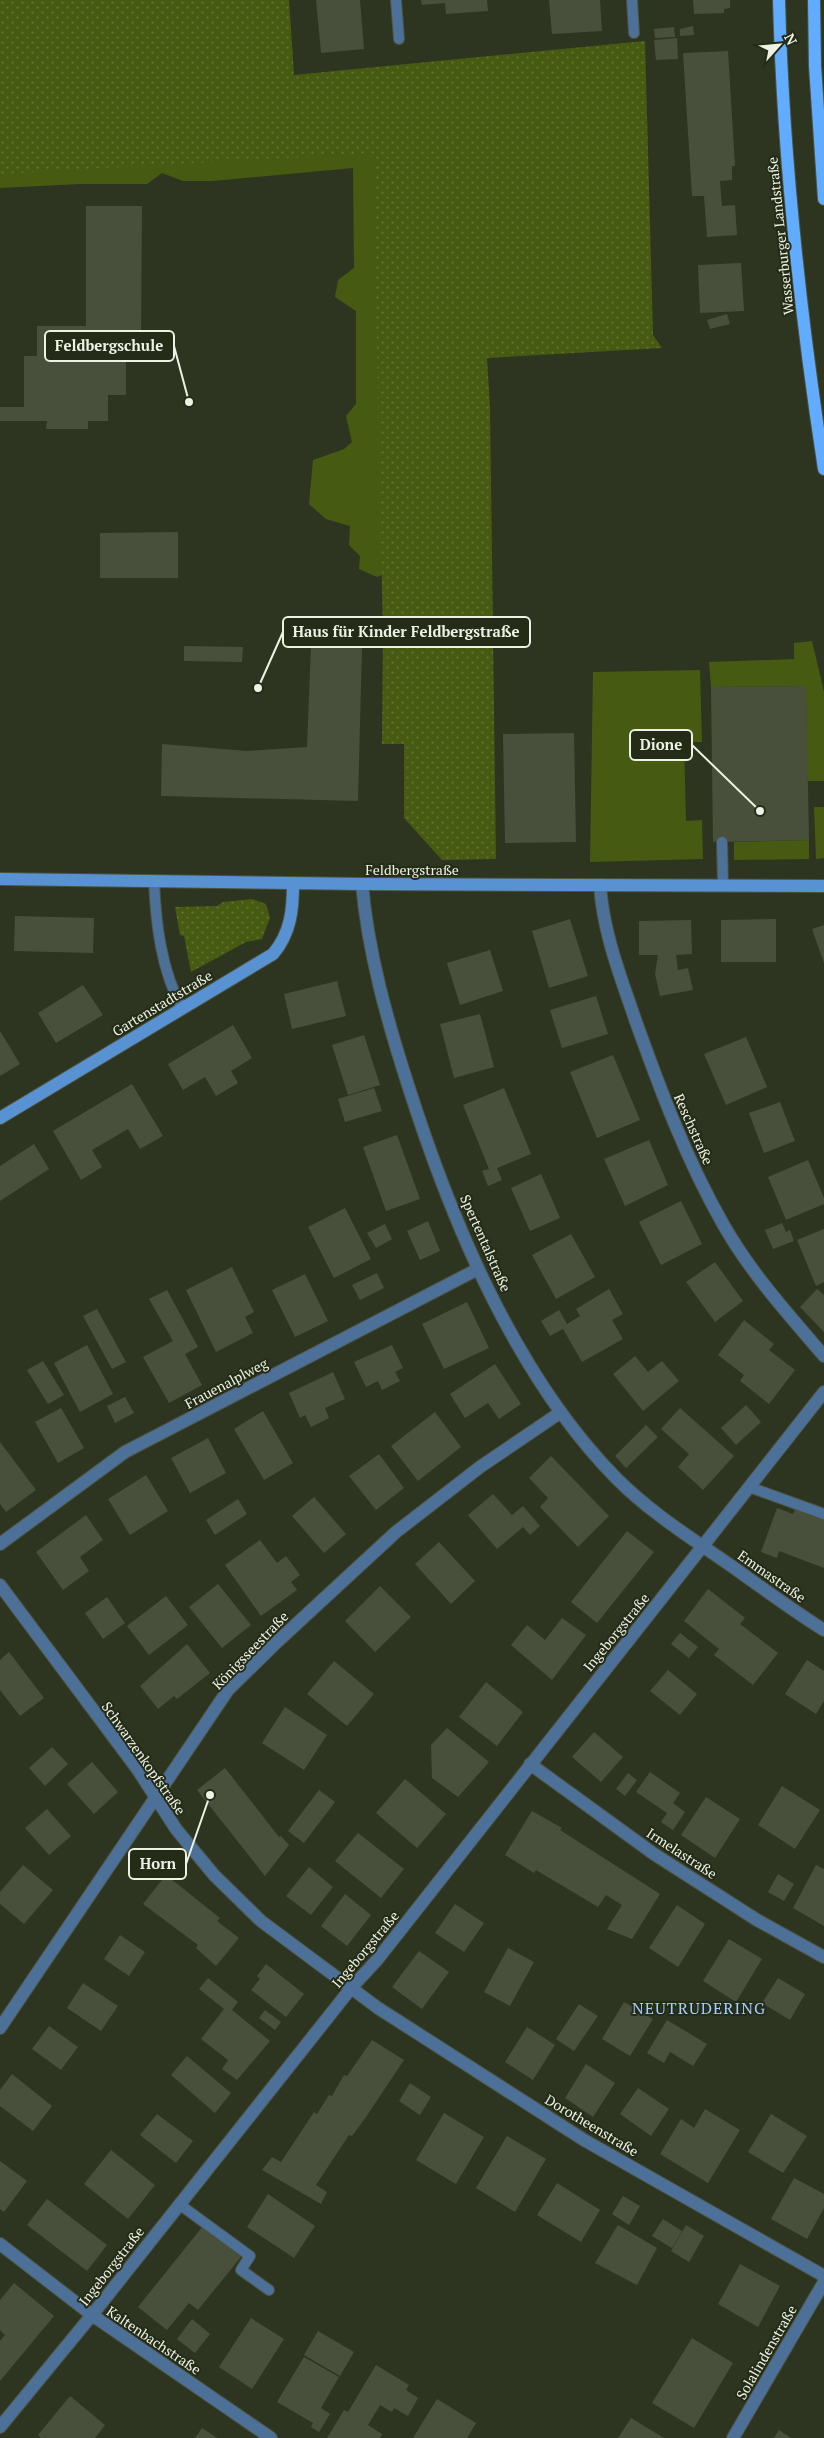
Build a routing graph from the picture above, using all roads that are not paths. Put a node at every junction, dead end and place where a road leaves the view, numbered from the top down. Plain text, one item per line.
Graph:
1 (396, 0) edge
2 (632, 0) edge
3 (779, 0) edge
4 (814, 0) edge
5 (634, 33) dead end
6 (399, 39) dead end
7 (824, 198) edge
8 (824, 469) edge
9 (722, 842) dead end
10 (0, 879) edge
11 (154, 882) junction
12 (293, 882) junction
13 (362, 884) junction
14 (600, 885) junction
15 (723, 886) junction
16 (824, 886) edge
17 (182, 1008) junction
18 (0, 1118) edge
19 (478, 1269) junction
20 (824, 1356) edge
21 (824, 1392) edge
22 (819, 1406) edge
23 (562, 1412) junction
24 (749, 1488) junction
25 (824, 1514) edge
26 (0, 1544) edge
27 (703, 1547) junction
28 (0, 1585) edge
29 (824, 1630) edge
30 (530, 1764) junction
31 (155, 1798) junction
32 (824, 1957) edge
33 (352, 1987) junction
34 (0, 2028) edge
35 (178, 2204) junction
36 (0, 2244) edge
37 (824, 2276) edge
38 (824, 2282) edge
39 (269, 2290) dead end
40 (92, 2315) junction
41 (0, 2428) edge
42 (271, 2438) edge
43 (733, 2438) edge

1 - 6 lane
2 - 5 lane
3 - 8 main road, Wasserburger Landstraße
4 - 7 main road
9 - 15 lane
10 - 11 street, Feldbergstraße
11 - 12 street, Feldbergstraße
11 - 17 lane
12 - 13 street, Feldbergstraße
12 - 17 street, Gartenstadtstraße
13 - 14 street, Feldbergstraße
13 - 19 street, Spertentalstraße
14 - 15 street, Feldbergstraße
14 - 20 street, Reschstraße
15 - 16 street, Feldbergstraße
17 - 18 street, Gartenstadtstraße
19 - 23 street, Spertentalstraße
19 - 26 street, Frauenalplweg
21 - 22 street, Ingeborgstraße
22 - 24 street, Ingeborgstraße
23 - 27 street, Spertentalstraße
23 - 31 street, Königsseestraße
24 - 25 lane
24 - 27 street, Ingeborgstraße
27 - 29 street, Emmastraße
27 - 30 street, Ingeborgstraße
28 - 31 street, Schwarzenkopfstraße
30 - 32 street, Irmelastraße
30 - 33 street, Ingeborgstraße
31 - 33 street, Schwarzenkopfstraße
31 - 34 street, Königsseestraße
33 - 35 street, Ingeborgstraße
33 - 37 street, Dorotheenstraße
35 - 39 lane
35 - 40 street, Ingeborgstraße
36 - 40 street, Kaltenbachstraße
38 - 43 street, Solalindenstraße
40 - 41 street, Ingeborgstraße
40 - 42 street, Kaltenbachstraße

